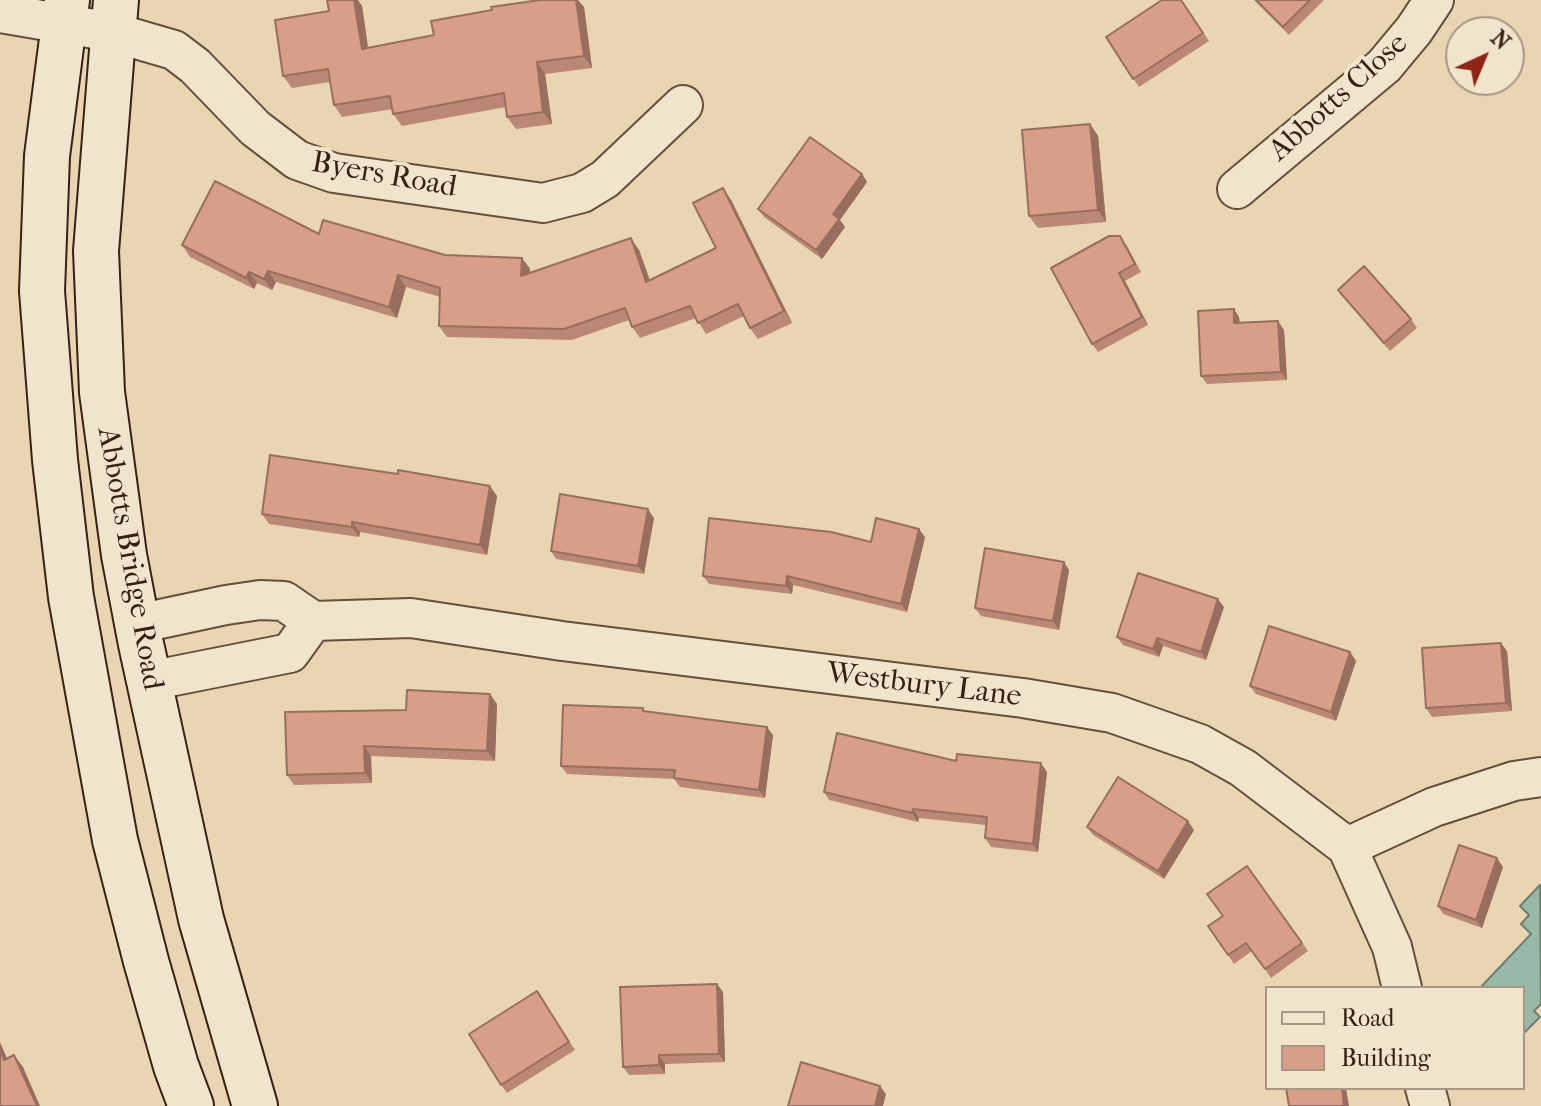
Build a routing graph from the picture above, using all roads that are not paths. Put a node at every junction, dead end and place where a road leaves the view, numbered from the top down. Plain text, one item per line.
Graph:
1 (1434, 0) edge
2 (65, 12) edge
3 (0, 13) edge
4 (114, 16) edge
5 (683, 105) dead end
6 (1237, 189) dead end
7 (313, 621) junction
8 (137, 624) junction
9 (149, 681) junction
10 (1541, 777) edge
11 (1347, 847) junction
12 (1402, 986) edge
13 (191, 1106) edge
14 (255, 1106) edge

1 - 6 street, Abbotts Close
2 - 3 street, Byers Road
2 - 4 street, Byers Road
2 - 13 main road, Abbotts Bridge Road
4 - 5 street, Byers Road
4 - 8 main road, Abbotts Bridge Road
7 - 8 street
7 - 9 street
7 - 11 street, Westbury Lane
8 - 9 main road, Abbotts Bridge Road
9 - 14 main road, Abbotts Bridge Road
10 - 11 street
11 - 12 street, Westbury Lane

